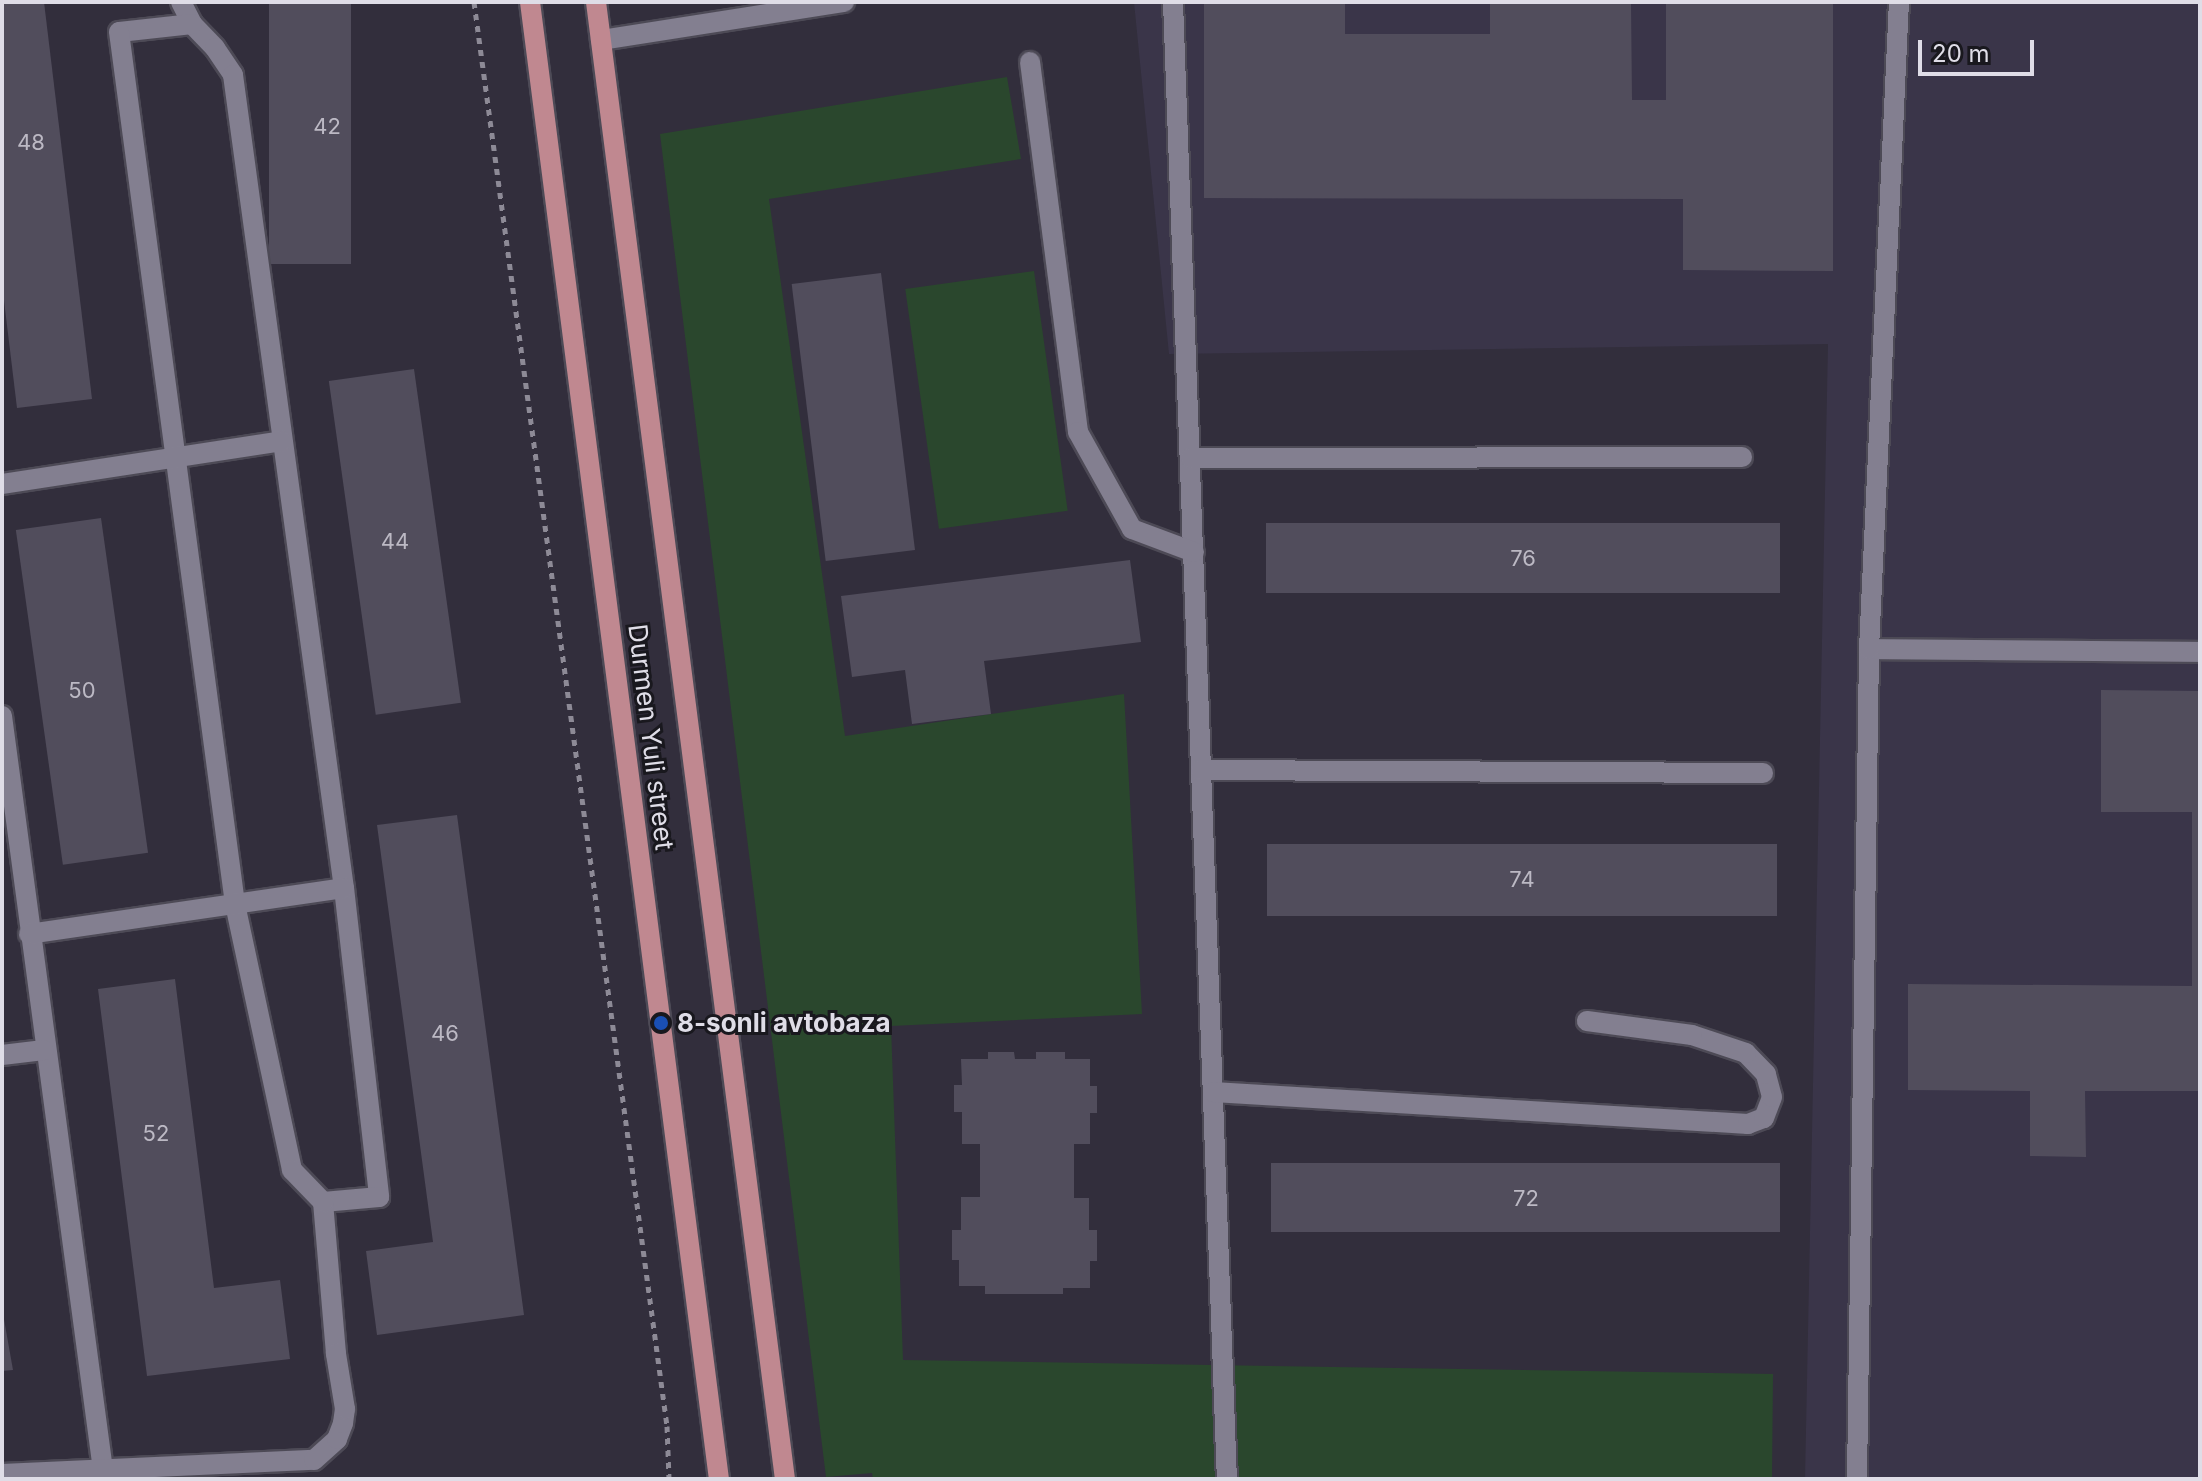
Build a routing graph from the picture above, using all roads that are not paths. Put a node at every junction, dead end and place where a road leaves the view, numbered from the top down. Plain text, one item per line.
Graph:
1 (181, 2) edge
2 (530, 2) edge
3 (596, 2) edge
4 (844, 2) edge
5 (1173, 2) edge
6 (1899, 2) edge
7 (192, 24) junction
8 (601, 40) junction
9 (1030, 62) dead end
10 (282, 441) junction
11 (1742, 457) dead end
12 (175, 458) junction
13 (1191, 458) junction
14 (2, 484) edge
15 (1194, 552) junction
16 (1869, 649) junction
17 (2200, 652) edge
18 (2, 716) edge
19 (1201, 770) junction
20 (1763, 773) dead end
21 (344, 888) junction
22 (235, 904) junction
23 (29, 934) junction
24 (1587, 1021) dead end
25 (44, 1050) junction
26 (2, 1055) edge
27 (1213, 1092) junction
28 (323, 1202) junction
29 (103, 1470) junction
30 (2, 1474) edge
31 (719, 1479) edge
32 (785, 1479) edge
33 (1227, 1479) edge
34 (1857, 1479) edge

1 - 7 street
2 - 31 main road, Durmen Yuli street
3 - 8 main road, Durmen Yuli street
4 - 8 street
5 - 13 street
6 - 16 street
7 - 10 street
7 - 12 street
8 - 32 main road, Durmen Yuli street
9 - 15 street
10 - 12 street
10 - 21 street
11 - 13 street
12 - 14 street
12 - 22 street
13 - 15 street
15 - 19 street
16 - 17 street
16 - 34 street
18 - 23 street
19 - 20 street
19 - 27 street
21 - 22 street
21 - 28 street
22 - 23 street
22 - 28 street
23 - 25 street
24 - 27 street
25 - 26 street
25 - 29 street
27 - 33 street
28 - 29 street
29 - 30 street

